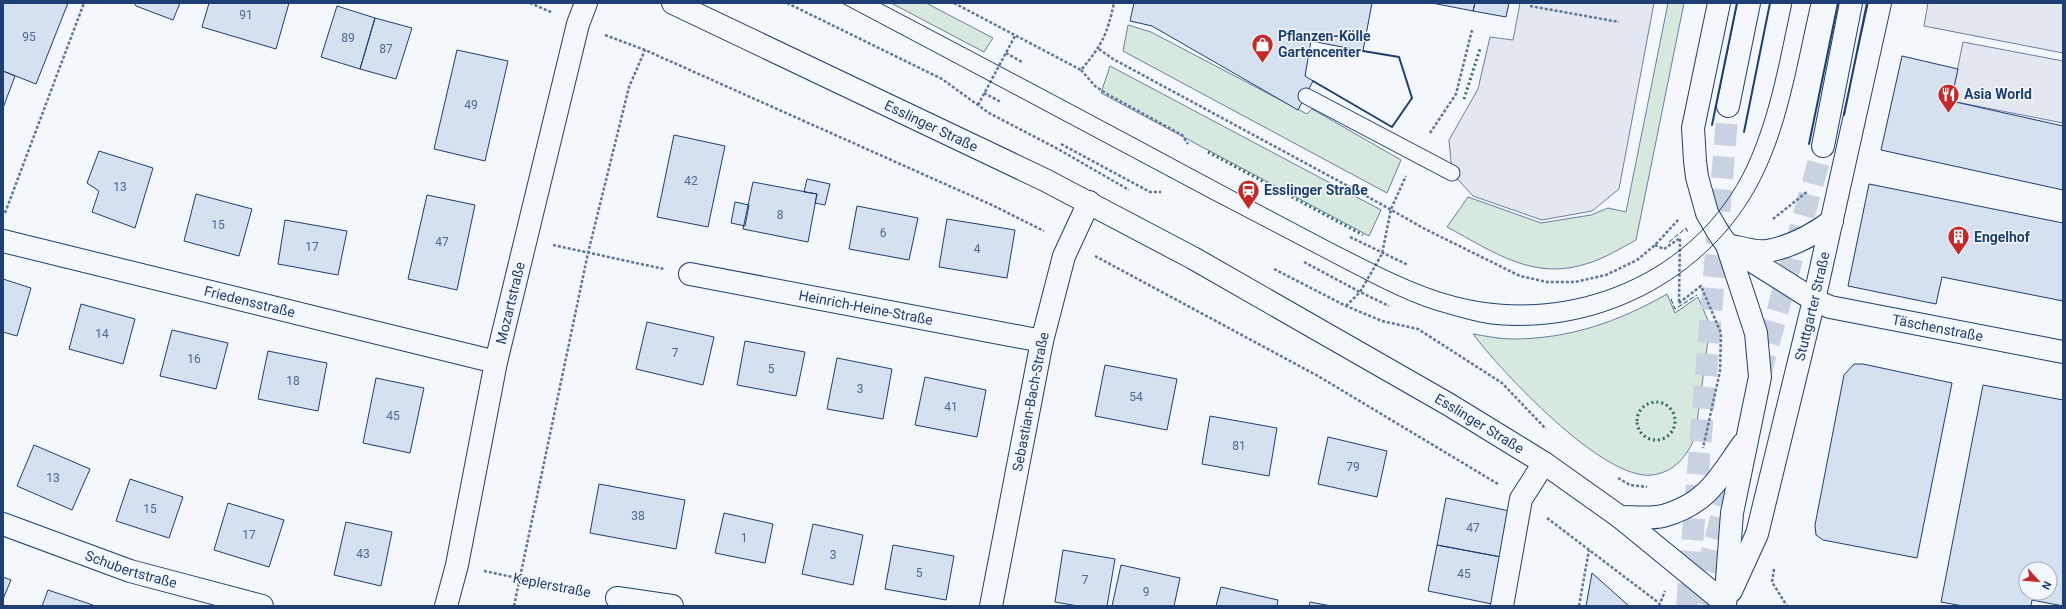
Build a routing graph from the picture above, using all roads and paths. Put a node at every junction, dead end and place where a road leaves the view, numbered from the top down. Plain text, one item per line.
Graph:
1 (84, 3) edge
2 (530, 3) edge
3 (586, 3) edge
4 (673, 3) edge
5 (787, 3) edge
6 (954, 3) edge
7 (1114, 3) edge
8 (1719, 3) edge
9 (1749, 3) edge
10 (1851, 3) edge
11 (1880, 3) edge
12 (1530, 6) dead end
13 (1619, 22) dead end
14 (578, 24) junction
15 (1015, 36) junction
16 (1099, 49) junction
17 (645, 50) junction
18 (1006, 53) junction
19 (1022, 62) dead end
20 (1081, 70) junction
21 (984, 93) junction
22 (1306, 96) dead end
23 (1001, 102) dead end
24 (978, 105) junction
25 (1728, 106) tunnel mouth
26 (1062, 144) dead end
27 (1188, 144) dead end
28 (1823, 146) tunnel mouth
29 (1452, 172) dead end
30 (1841, 181) junction
31 (1132, 192) dead end
32 (1161, 192) dead end
33 (1089, 202) junction
34 (1707, 213) junction
35 (3, 217) edge
36 (1768, 220) dead end
37 (1832, 221) junction
38 (1350, 237) dead end
39 (526, 238) junction
40 (3, 241) edge
41 (1070, 242) junction
42 (1655, 245) junction
43 (1727, 245) junction
44 (588, 253) junction
45 (1382, 254) junction
46 (1304, 262) dead end
47 (1408, 266) dead end
48 (1270, 267) dead end
49 (690, 274) joint
50 (1360, 292) junction
51 (1814, 300) junction
52 (1346, 306) junction
53 (1390, 306) dead end
54 (1042, 341) junction
55 (2063, 352) edge
56 (496, 362) junction
57 (1547, 430) dead end
58 (1749, 436) junction
59 (1702, 454) dead end
60 (1544, 463) junction
61 (1612, 475) dead end
62 (1654, 488) dead end
63 (1521, 498) junction
64 (1620, 517) junction
65 (3, 524) edge
66 (1589, 550) junction
67 (457, 565) junction
68 (520, 580) junction
69 (617, 598) joint
70 (1726, 605) edge
71 (262, 606) edge
72 (446, 606) edge
73 (514, 606) edge
74 (672, 606) edge
75 (991, 606) edge
76 (1502, 606) edge
77 (1579, 606) edge
78 (1659, 606) edge

1 - 35 path
2 - 14 path
3 - 14 main road, Mozartstraße
4 - 33 main road, Esslinger Straße
5 - 24 path
6 - 15 path
7 - 16 path
8 - 34 main road
9 - 25 main road
10 - 28 main road
11 - 30 main road, Stuttgarter Straße
12 - 13 path
14 - 17 path
14 - 39 main road, Mozartstraße
15 - 18 path
15 - 20 path
16 - 20 path
16 - 42 path
17 - 41 path
17 - 44 path
18 - 19 path
18 - 21 path
20 - 27 path
21 - 23 path
21 - 24 path
22 - 29 lane
24 - 31 path
26 - 32 path
30 - 36 path
30 - 37 main road, Stuttgarter Straße
33 - 41 main road, Sebastian-Bach-Straße
33 - 60 main road, Esslinger Straße
34 - 42 path
34 - 43 main road
37 - 43 main road
37 - 51 main road, Stuttgarter Straße
38 - 45 path
39 - 44 path
39 - 56 main road, Mozartstraße
40 - 56 main road, Friedensstraße
41 - 54 main road, Sebastian-Bach-Straße
41 - 63 path
42 - 59 path
43 - 51 main road, Täschenstraße
43 - 58 main road
44 - 49 path
44 - 68 path
45 - 47 path
45 - 50 path
46 - 50 path
48 - 52 path
49 - 54 main road, Heinrich-Heine-Straße
50 - 52 path
50 - 53 path
51 - 55 main road, Täschenstraße
51 - 70 main road, Stuttgarter Straße
52 - 57 path
54 - 75 main road, Sebastian-Bach-Straße
56 - 67 main road, Mozartstraße
58 - 64 main road
58 - 70 main road
60 - 63 main road
60 - 64 main road, Esslinger Straße
61 - 62 path
63 - 66 path
63 - 76 main road
64 - 70 main road, Esslinger Straße
65 - 71 main road, Schubertstraße
66 - 77 path
66 - 78 path
67 - 68 path, Keplerstraße
67 - 72 main road, Mozartstraße
68 - 69 path, Keplerstraße
68 - 73 path
69 - 74 main road

